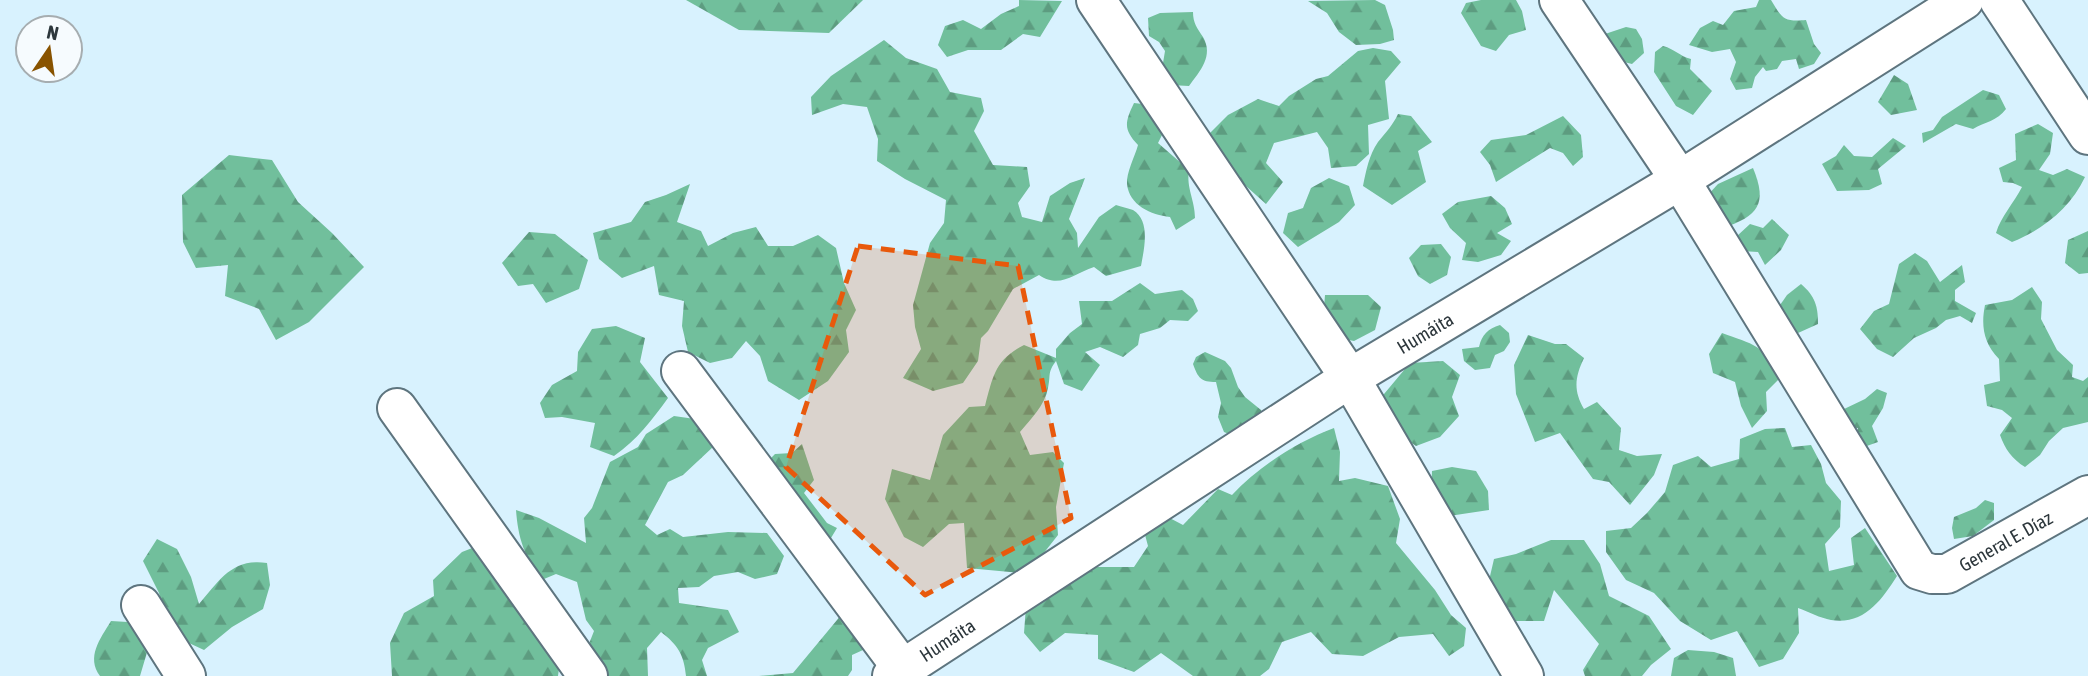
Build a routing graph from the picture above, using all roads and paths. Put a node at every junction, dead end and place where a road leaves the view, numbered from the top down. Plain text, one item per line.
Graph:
1 (1096, 0) edge
2 (1559, 0) edge
3 (1964, 0) edge
4 (1999, 0) edge
5 (2088, 135) edge
6 (1680, 180) junction
7 (681, 371) dead end
8 (1350, 378) junction
9 (397, 408) dead end
10 (2088, 495) edge
11 (141, 605) dead end
12 (897, 672) edge
13 (186, 676) edge
14 (588, 676) edge
15 (1524, 676) edge

1 - 8 street
2 - 6 street
3 - 6 street, Humáita
4 - 5 street
6 - 8 street, Humáita
6 - 10 street, General E. Díaz
7 - 12 street
8 - 12 street, Humáita
8 - 15 street
9 - 14 street
11 - 13 street

